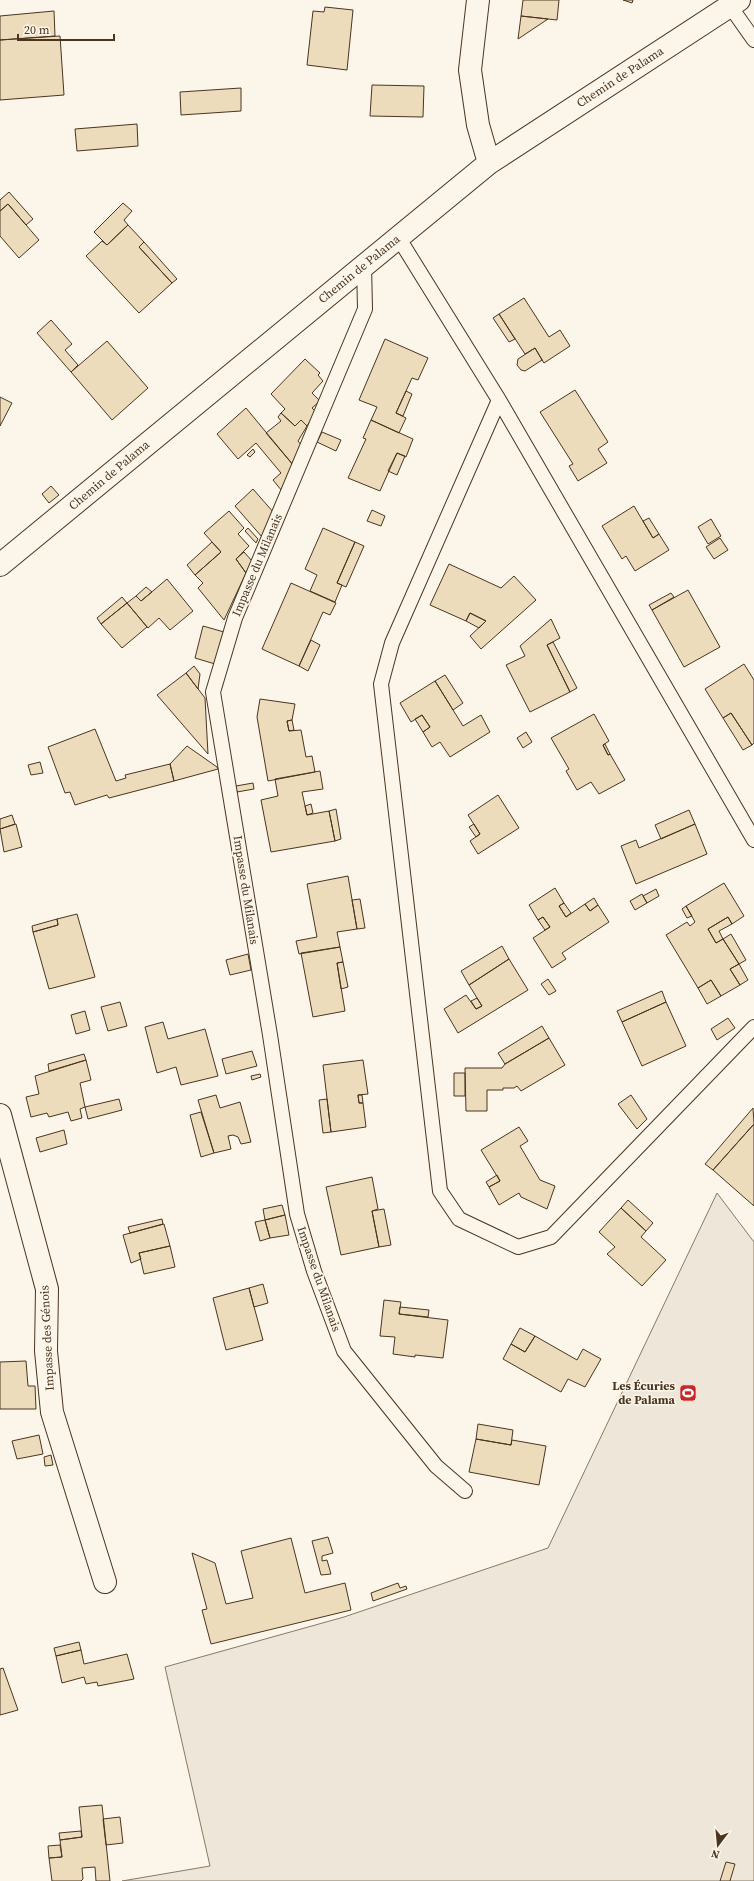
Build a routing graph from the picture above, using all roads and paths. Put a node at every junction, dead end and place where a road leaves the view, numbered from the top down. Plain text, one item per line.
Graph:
1 (478, 0) edge
2 (734, 3) edge
3 (754, 40) edge
4 (489, 163) junction
5 (398, 237) junction
6 (364, 265) junction
7 (499, 400) junction
8 (0, 565) edge
9 (754, 840) edge
10 (754, 1028) edge
11 (0, 1115) edge
12 (465, 1491) dead end
13 (105, 1582) dead end

1 - 4 street
2 - 3 lane
2 - 4 street, Chemin de Palama
4 - 5 street, Chemin de Palama
5 - 6 street, Chemin de Palama
5 - 7 lane
6 - 8 street, Chemin de Palama
6 - 12 lane, Impasse du Milanais
7 - 9 lane
7 - 10 lane
11 - 13 street, Impasse des Génois

